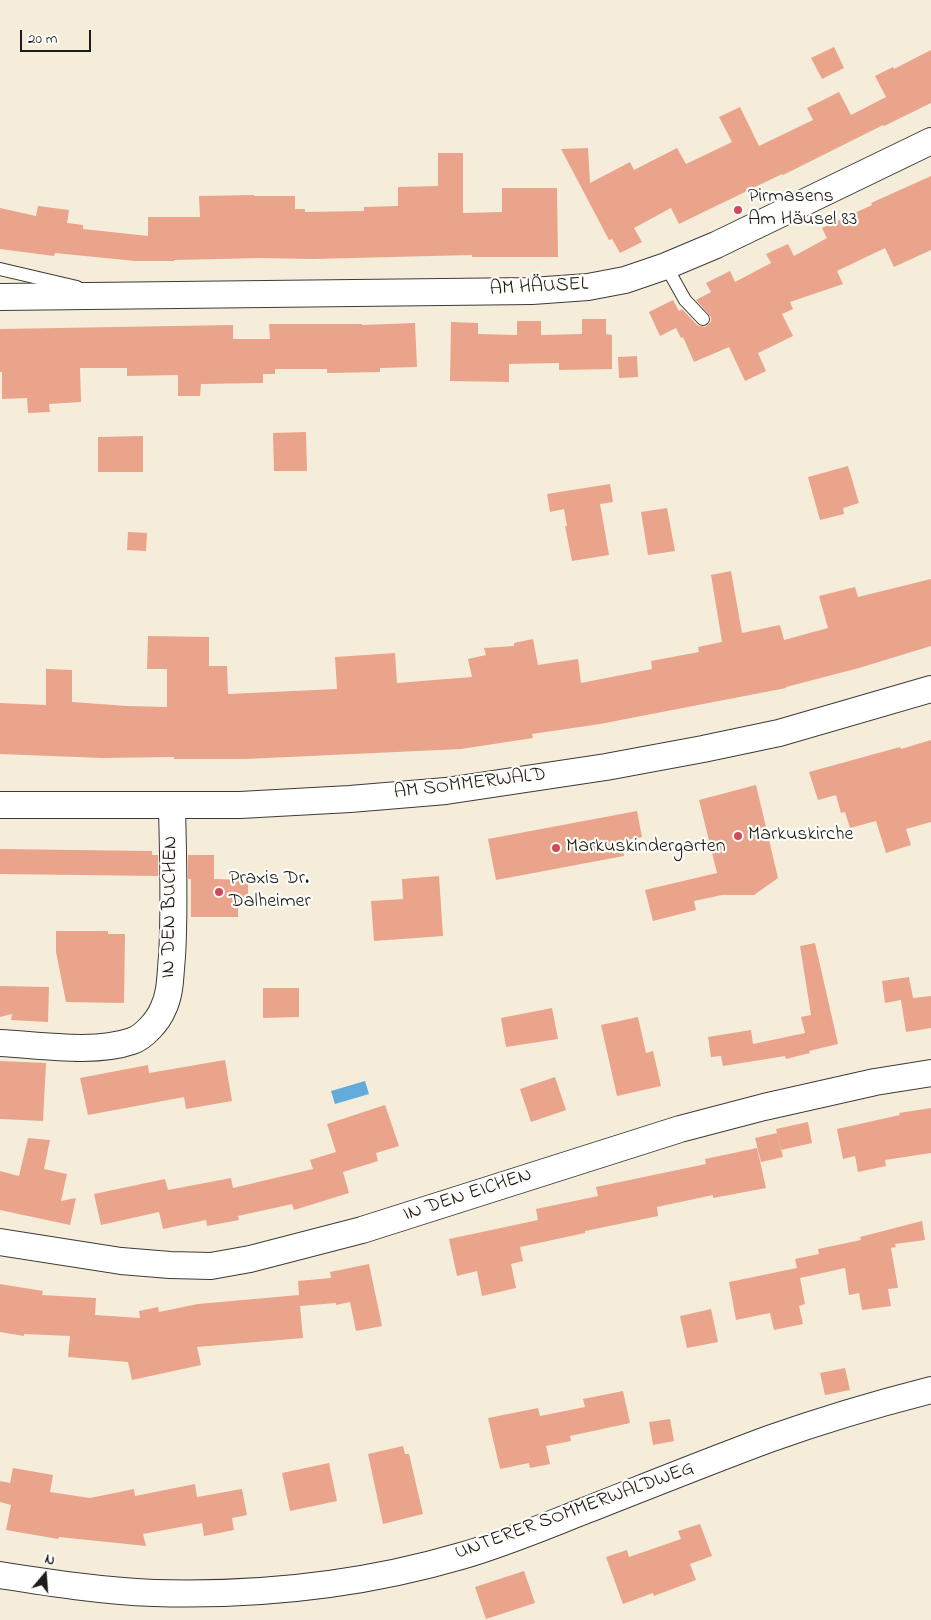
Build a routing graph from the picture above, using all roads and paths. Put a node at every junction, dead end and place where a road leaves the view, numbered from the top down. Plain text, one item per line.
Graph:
1 (931, 142) edge
2 (666, 266) junction
3 (0, 269) edge
4 (116, 296) junction
5 (0, 297) edge
6 (703, 320) dead end
7 (931, 689) edge
8 (0, 805) edge
9 (172, 806) junction
10 (0, 1043) edge
11 (931, 1073) edge
12 (0, 1242) edge
13 (931, 1390) edge
14 (0, 1575) edge

1 - 2 street, AM HÄUSEL
2 - 4 street, AM HÄUSEL
2 - 6 lane
3 - 4 lane, AM HÄUSEL
4 - 5 street, AM HÄUSEL
7 - 9 street, AM SOMMERWALD
8 - 9 street, AM SOMMERWALD
9 - 10 street, IN DEN BUCHEN
11 - 12 street, IN DEN EICHEN
13 - 14 street, UNTERER SOMMERWALDWEG

